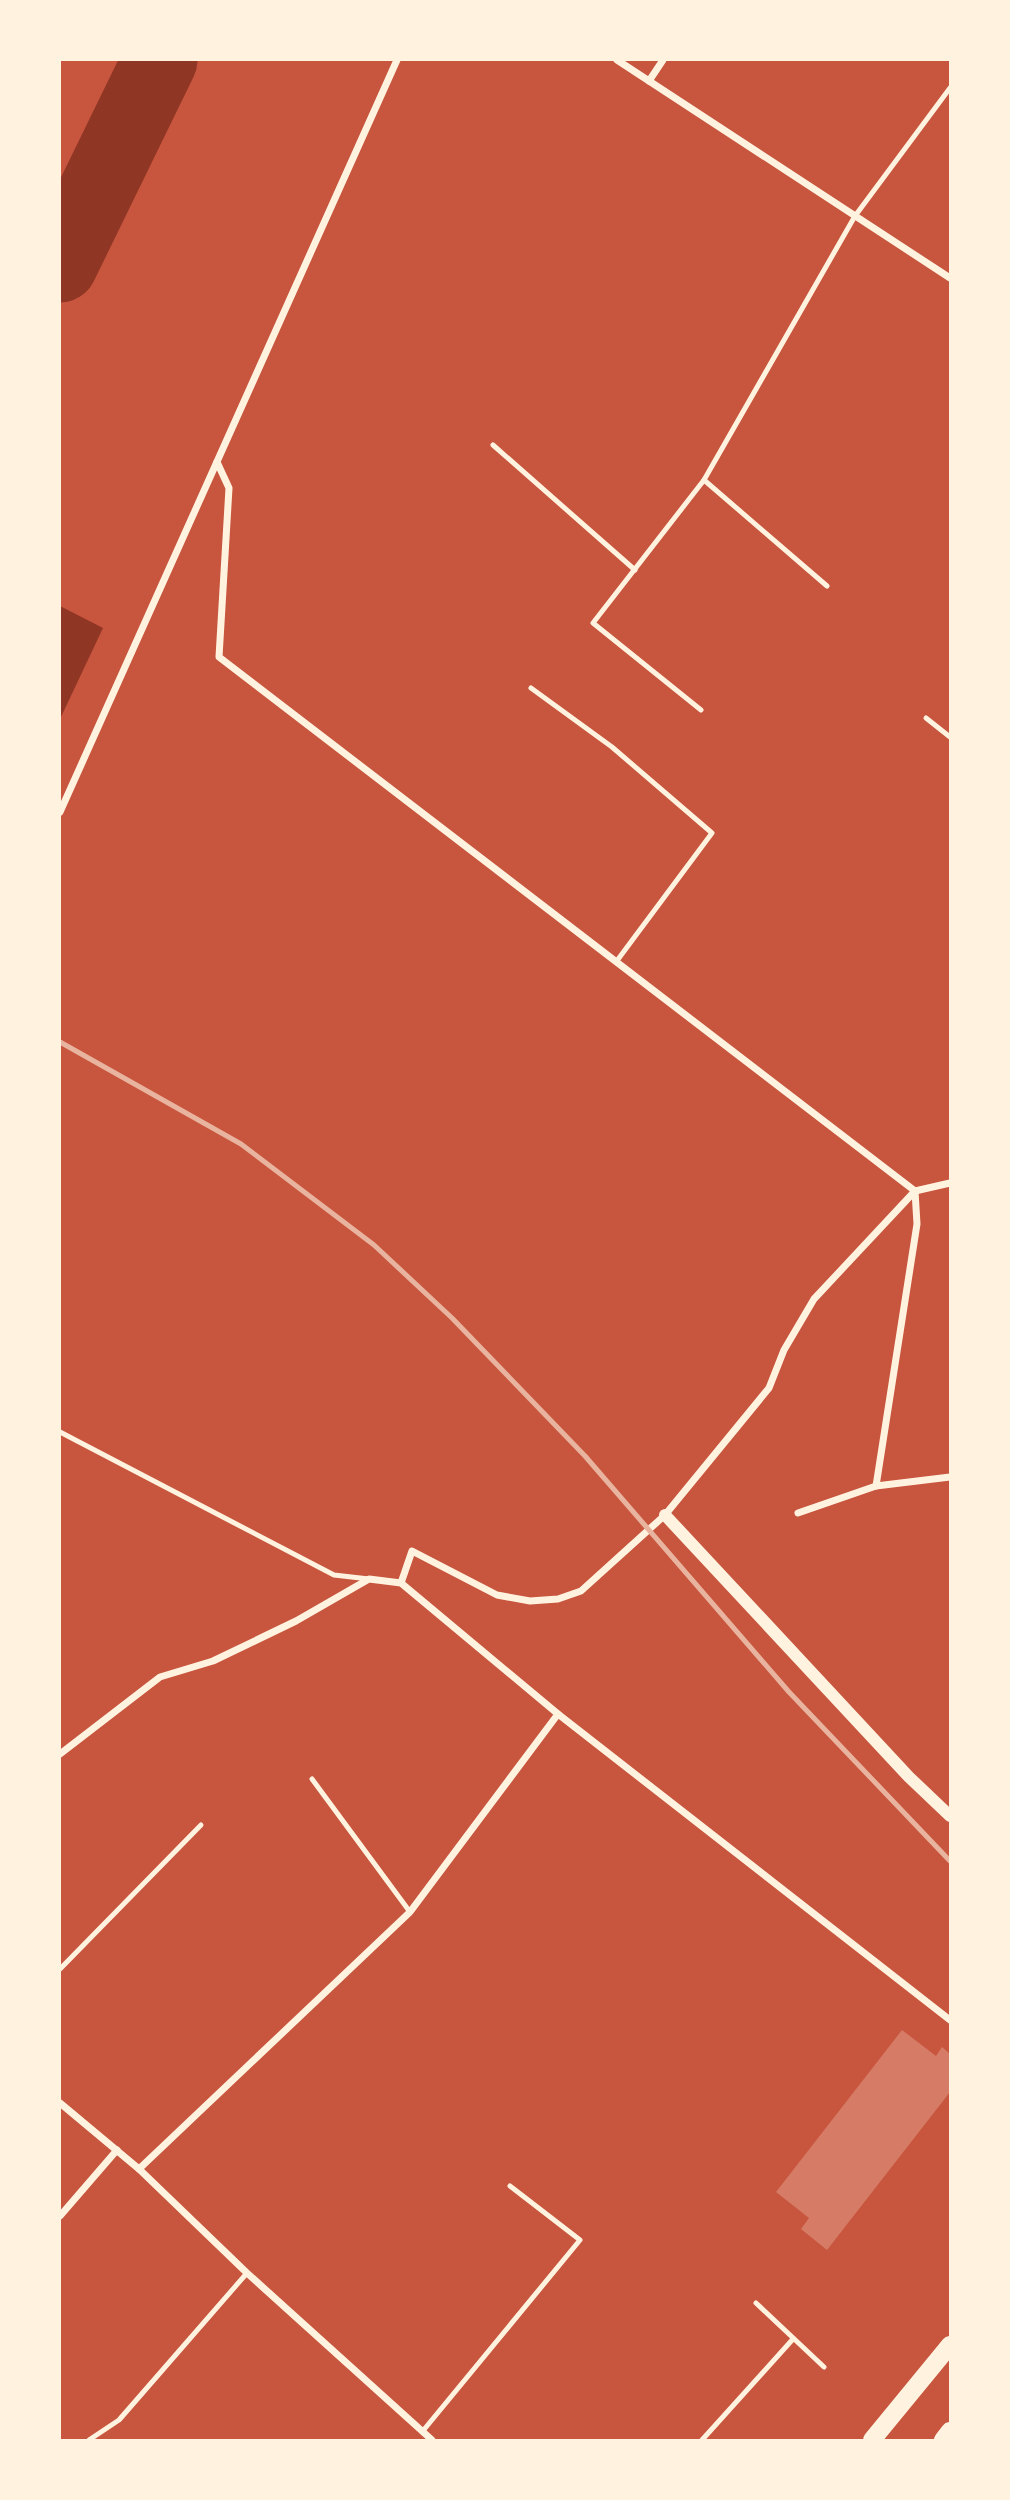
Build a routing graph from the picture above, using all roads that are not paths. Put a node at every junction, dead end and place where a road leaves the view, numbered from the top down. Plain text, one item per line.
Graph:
1 (397, 60) edge
2 (617, 60) edge
3 (663, 60) edge
4 (649, 81) junction
5 (950, 88) edge
6 (855, 216) junction
7 (950, 278) edge
8 (492, 445) dead end
9 (217, 462) junction
10 (704, 480) junction
11 (635, 570) junction
12 (827, 586) dead end
13 (531, 688) dead end
14 (701, 710) dead end
15 (926, 718) dead end
16 (950, 737) edge
17 (60, 811) edge
18 (616, 962) junction
19 (950, 1183) edge
20 (915, 1191) junction
21 (60, 1432) edge
22 (950, 1477) edge
23 (876, 1486) junction
24 (798, 1513) dead end
25 (665, 1515) junction
26 (369, 1579) junction
27 (401, 1583) junction
28 (558, 1714) junction
29 (60, 1754) edge
30 (312, 1779) dead end
31 (950, 1816) edge
32 (201, 1825) dead end
33 (410, 1912) junction
34 (60, 1969) edge
35 (950, 2020) edge
36 (60, 2103) edge
37 (117, 2150) junction
38 (139, 2169) junction
39 (510, 2186) dead end
40 (60, 2216) edge
41 (247, 2273) junction
42 (756, 2303) dead end
43 (793, 2339) junction
44 (950, 2345) edge
45 (824, 2367) dead end
46 (950, 2431) edge
47 (422, 2432) junction
48 (430, 2440) edge
49 (89, 2441) edge
50 (702, 2441) edge
51 (872, 2441) edge
52 (943, 2441) edge

1 - 9 street
2 - 4 street
3 - 4 street
4 - 6 street
5 - 6 lane
6 - 7 street
6 - 10 lane
8 - 11 lane
9 - 17 street
9 - 18 street
10 - 11 lane
10 - 12 lane
11 - 14 lane
13 - 18 lane
15 - 16 lane
18 - 20 street
19 - 20 street
20 - 23 street
20 - 25 street
21 - 26 lane
22 - 23 street
23 - 24 street
25 - 27 street
25 - 31 street
26 - 27 street
26 - 29 street
27 - 28 street
28 - 33 street
28 - 35 street
30 - 33 lane
32 - 34 lane
33 - 38 street
36 - 37 street
37 - 38 street
37 - 40 street
38 - 41 street
39 - 47 lane
41 - 47 street
41 - 49 lane
42 - 43 lane
43 - 45 lane
43 - 50 lane
44 - 51 main road
46 - 52 main road
47 - 48 street

